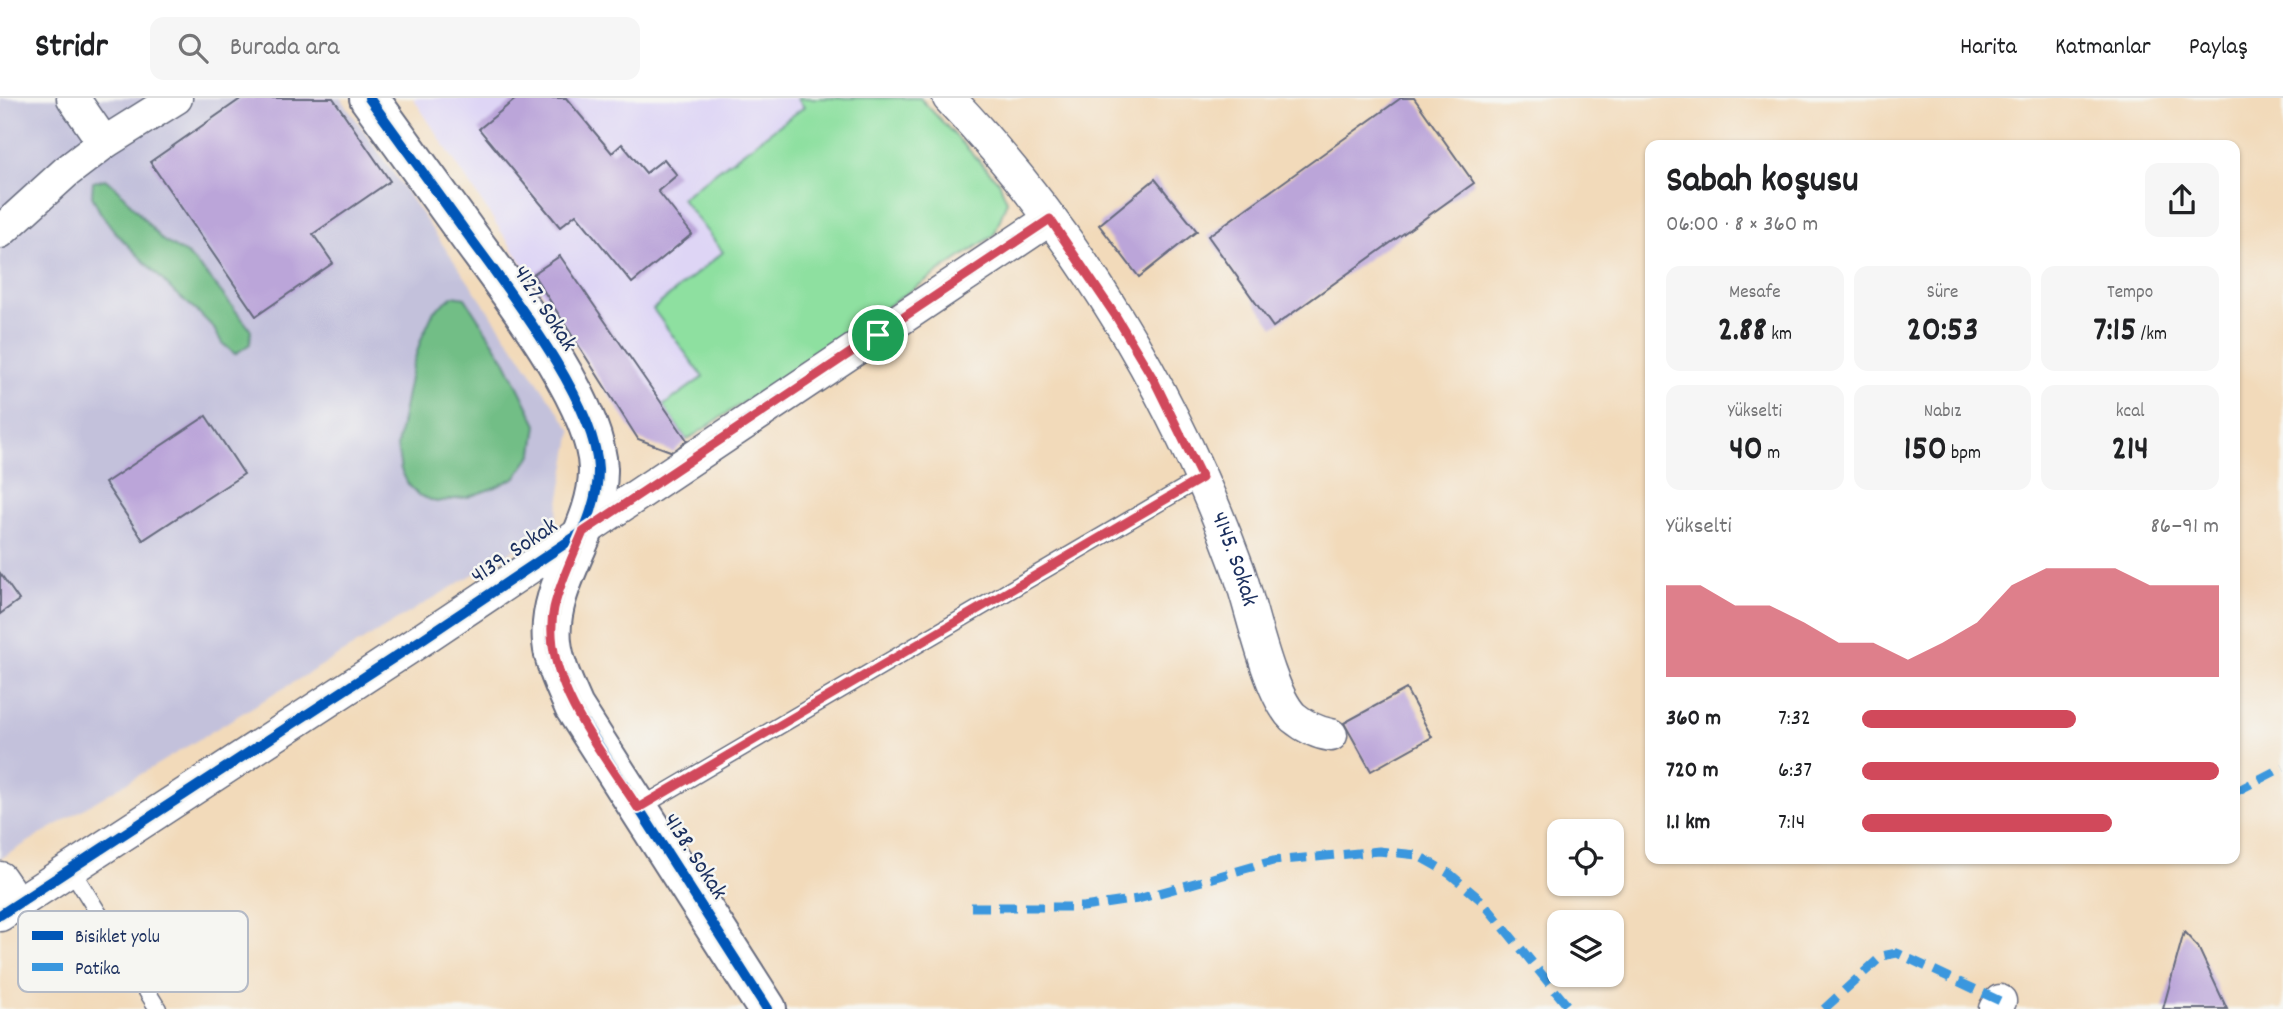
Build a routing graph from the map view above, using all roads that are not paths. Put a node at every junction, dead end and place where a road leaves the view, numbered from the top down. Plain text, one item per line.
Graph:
1 (73, 98) edge
2 (176, 98) edge
3 (369, 98) edge
4 (949, 98) edge
5 (104, 143) junction
6 (1050, 219) junction
7 (0, 232) edge
8 (1202, 478) junction
9 (583, 532) junction
10 (568, 570) joint
11 (1331, 735) dead end
12 (638, 808) junction
13 (71, 869) junction
14 (0, 878) edge
15 (9, 909) edge
16 (97, 911) edge
17 (147, 992) edge
18 (158, 1009) edge
19 (767, 1009) edge

1 - 5 street
2 - 5 street
3 - 9 street, 4127. Sokak
4 - 6 street, 4145. Sokak
5 - 7 street
6 - 8 street, 4145. Sokak
6 - 9 street, 4139. Sokak
8 - 11 street, 4145. Sokak
8 - 12 lane
9 - 10 street, 4127. Sokak
9 - 13 street, 4139. Sokak
10 - 12 street, 4138. Sokak
12 - 19 street, 4138. Sokak
13 - 15 street, 4139. Sokak
13 - 16 lane
14 - 15 street
17 - 18 lane

